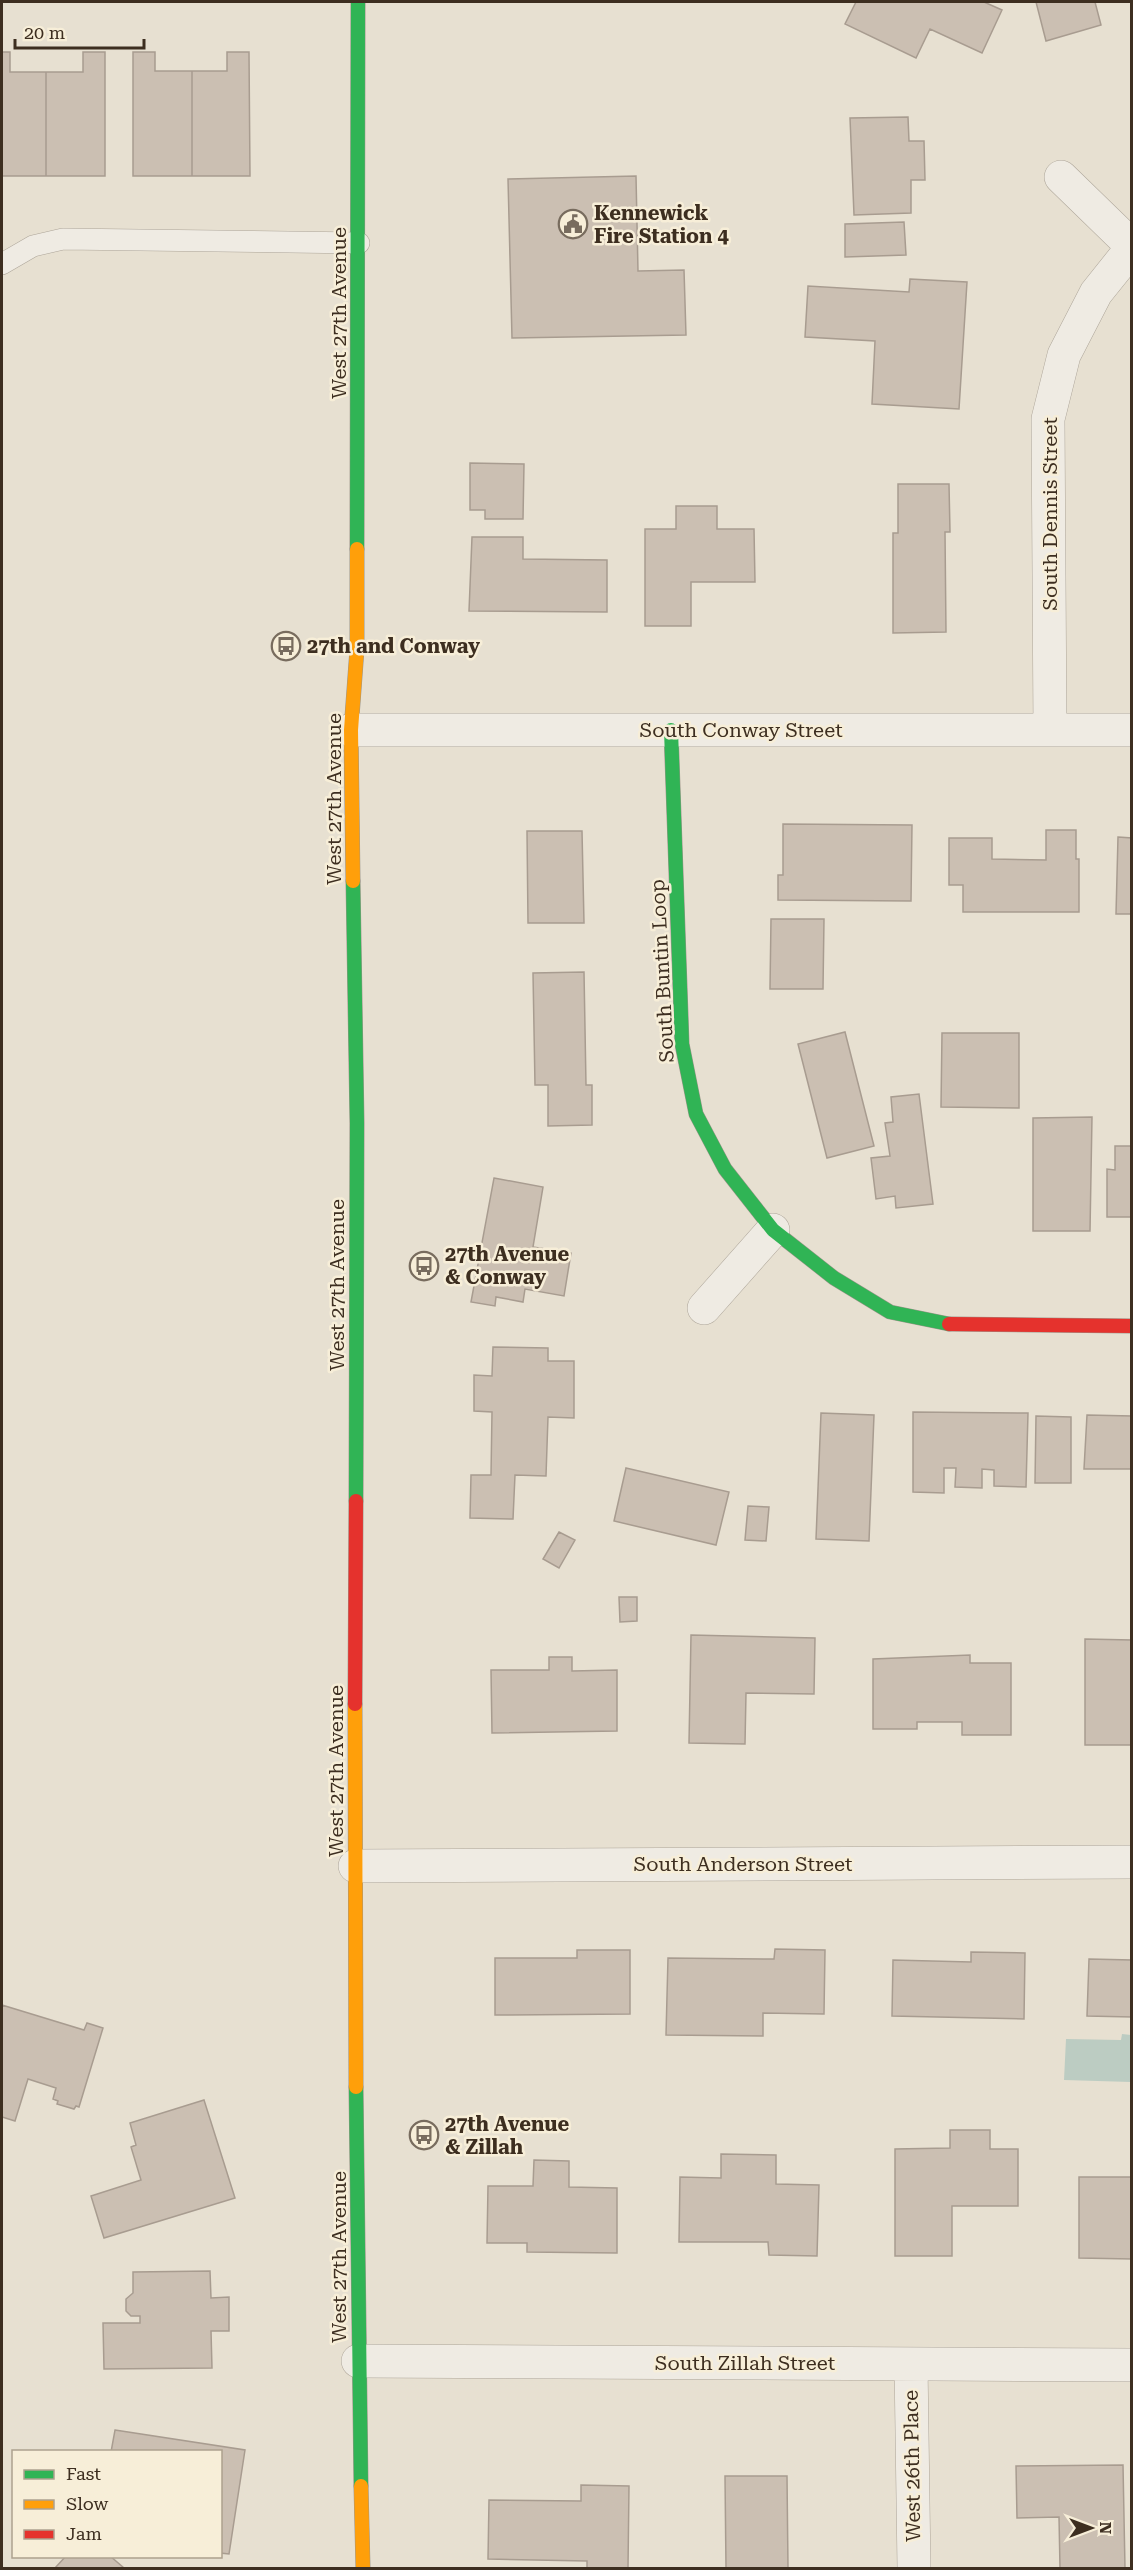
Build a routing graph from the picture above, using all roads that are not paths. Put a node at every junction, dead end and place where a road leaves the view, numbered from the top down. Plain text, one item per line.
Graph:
1 (358, 2) edge
2 (1061, 177) dead end
3 (359, 243) junction
4 (1131, 247) edge
5 (2, 264) edge
6 (351, 730) junction
7 (671, 730) junction
8 (1050, 730) junction
9 (1131, 730) edge
10 (773, 1230) junction
11 (704, 1308) dead end
12 (1131, 1326) edge
13 (1131, 1862) edge
14 (355, 1866) junction
15 (358, 2361) junction
16 (911, 2364) junction
17 (1131, 2365) edge
18 (363, 2568) edge
19 (914, 2568) edge

1 - 3 main road, West 27th Avenue
2 - 4 street
3 - 5 lane
3 - 6 main road, West 27th Avenue
4 - 8 street, South Dennis Street
6 - 7 street, South Conway Street
6 - 14 main road, West 27th Avenue
7 - 8 street, South Conway Street
7 - 10 main road, South Buntin Loop
8 - 9 street, South Conway Street
10 - 11 street
10 - 12 main road, South Buntin Loop
13 - 14 street, South Anderson Street
14 - 15 main road, West 27th Avenue
15 - 16 street, South Zillah Street
15 - 18 main road, West 27th Avenue
16 - 17 street, South Zillah Street
16 - 19 street, West 26th Place

